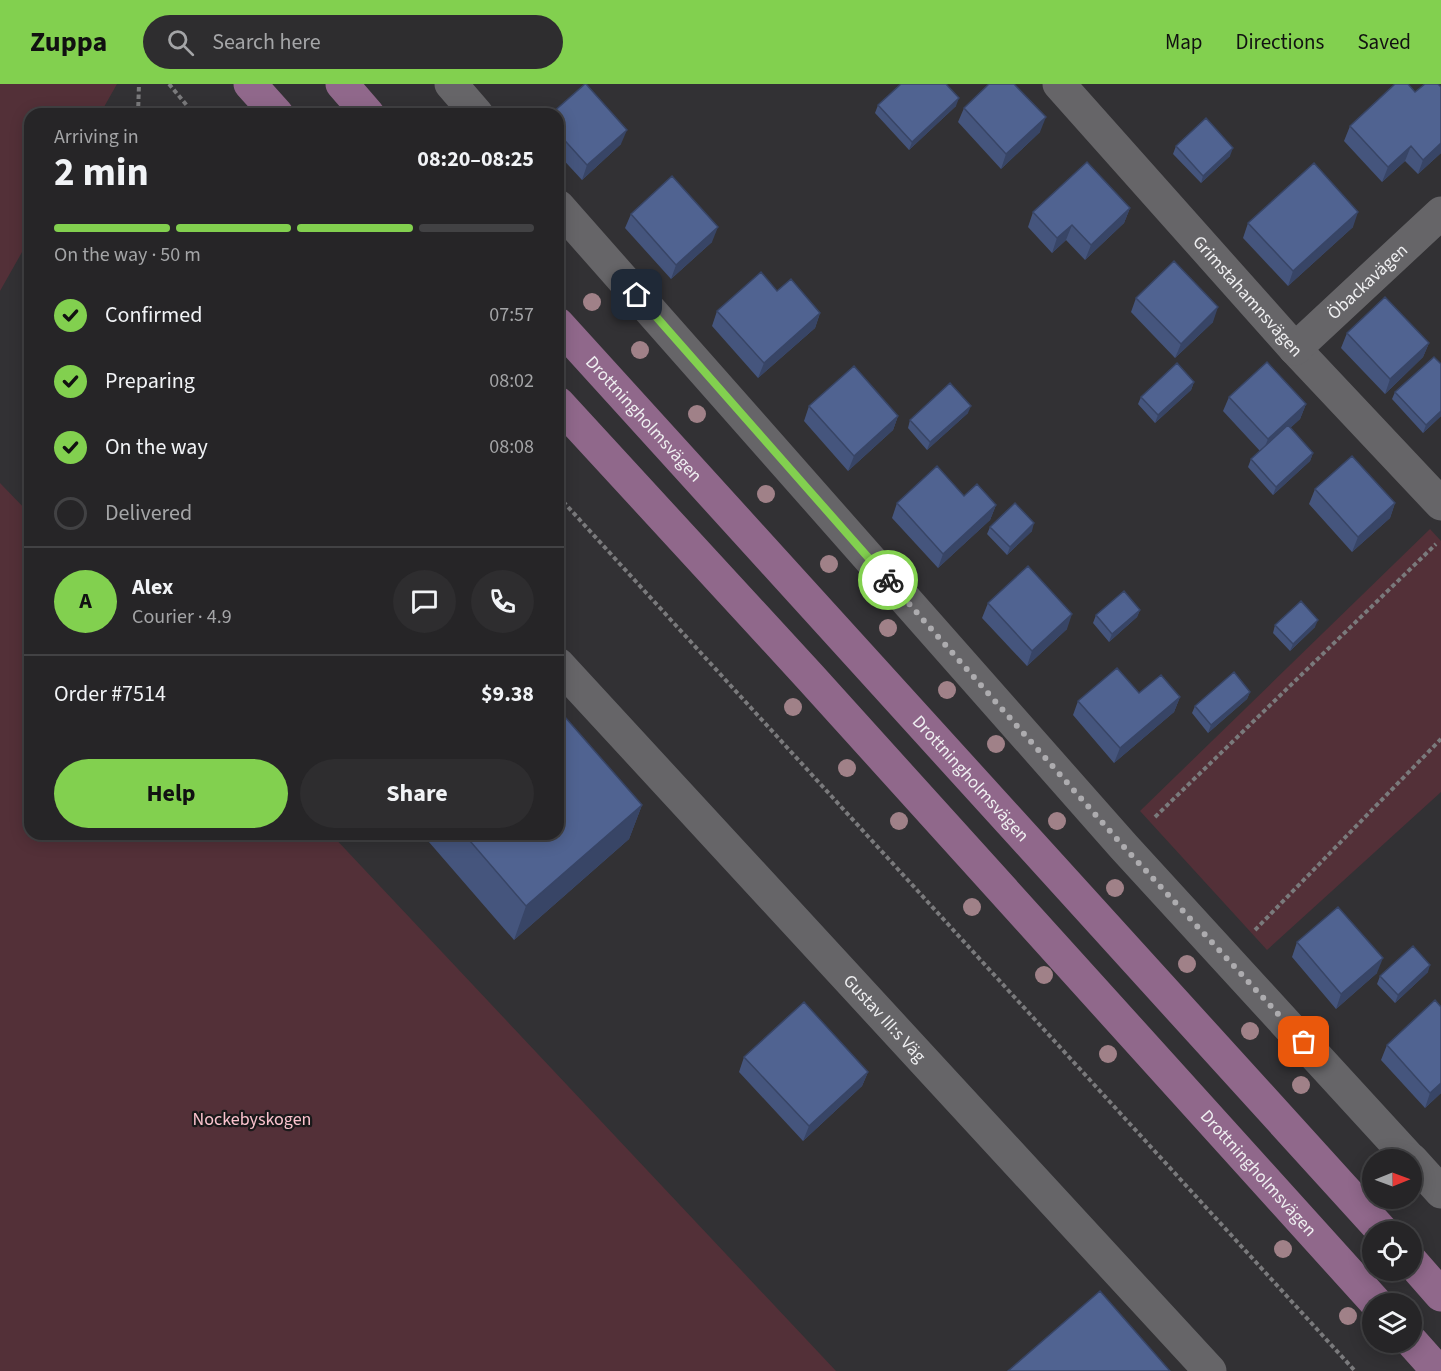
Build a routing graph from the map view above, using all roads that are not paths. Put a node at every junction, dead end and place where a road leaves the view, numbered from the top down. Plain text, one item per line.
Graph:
1 (250, 84) edge
2 (342, 84) edge
3 (451, 84) edge
4 (1059, 84) edge
5 (272, 108) edge
6 (363, 108) edge
7 (472, 108) edge
8 (564, 213) edge
9 (1441, 213) edge
10 (564, 331) edge
11 (1295, 349) junction
12 (564, 410) edge
13 (1441, 504) edge
14 (564, 671) edge
15 (1401, 1149) edge
16 (1422, 1172) edge
17 (1441, 1192) edge
18 (1373, 1221) edge
19 (1422, 1273) edge
20 (1367, 1293) edge
21 (1441, 1295) edge
22 (1422, 1353) edge
23 (1210, 1371) edge
24 (1438, 1371) edge

1 - 5 main road
2 - 6 main road
3 - 7 street
4 - 11 street, Grimstahamnsvägen
8 - 15 street
9 - 11 street, Öbackavägen
10 - 18 main road, Drottningholmsvägen
11 - 13 street, Grimstahamnsvägen
12 - 20 main road, Drottningholmsvägen
14 - 23 street, Gustav III:s Väg
16 - 17 street
19 - 21 main road
22 - 24 main road

